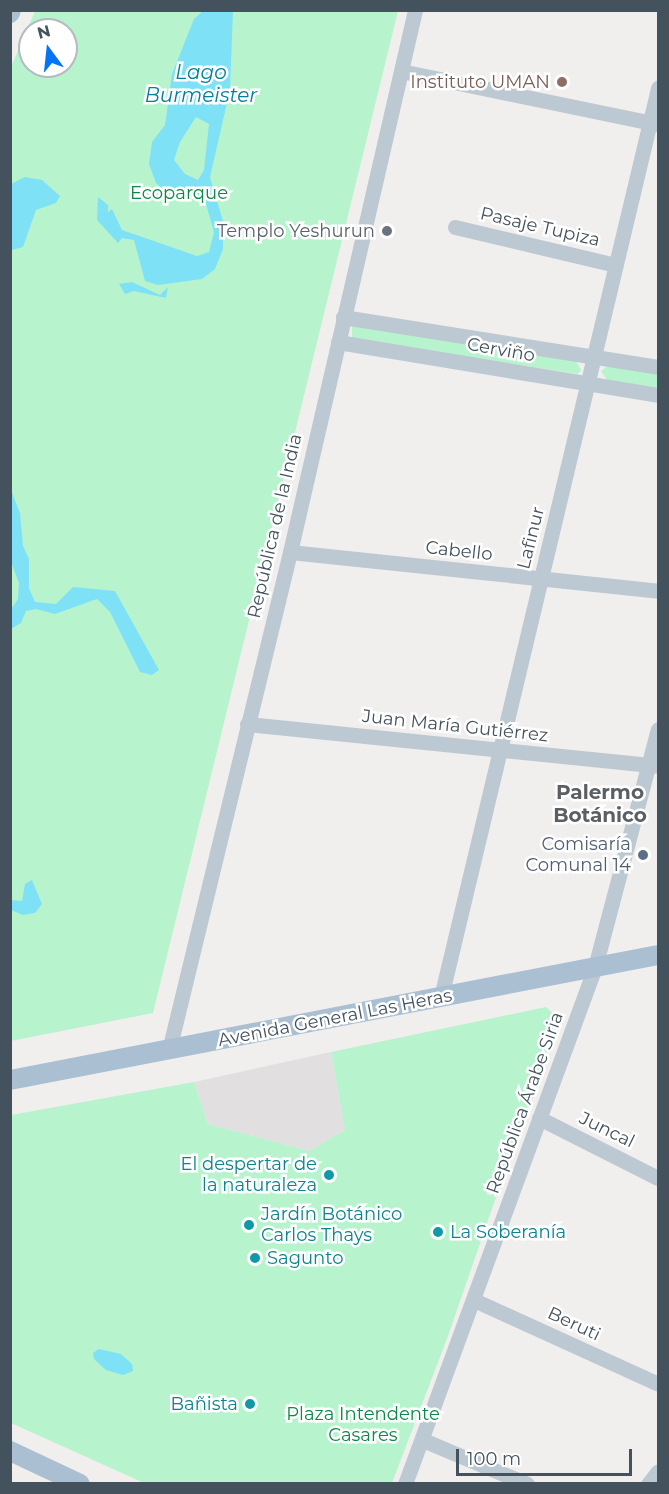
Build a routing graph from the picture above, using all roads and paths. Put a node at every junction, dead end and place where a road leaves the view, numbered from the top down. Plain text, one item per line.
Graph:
1 (415, 10) edge
2 (401, 71) junction
3 (658, 88) edge
4 (654, 123) edge
5 (455, 227) dead end
6 (616, 265) junction
7 (343, 316) junction
8 (384, 323) junction
9 (338, 342) junction
10 (380, 349) junction
11 (594, 358) junction
12 (658, 367) edge
13 (588, 385) junction
14 (658, 395) edge
15 (290, 552) junction
16 (541, 579) junction
17 (658, 591) edge
18 (247, 724) junction
19 (658, 729) edge
20 (499, 751) junction
21 (654, 766) edge
22 (658, 955) edge
23 (595, 967) junction
24 (441, 997) junction
25 (169, 1050) junction
26 (10, 1080) edge
27 (539, 1118) junction
28 (658, 1178) edge
29 (474, 1300) junction
30 (658, 1384) edge
31 (423, 1440) junction
32 (10, 1451) edge
33 (658, 1471) edge
34 (70, 1482) edge
35 (405, 1484) edge
36 (527, 1484) edge
37 (648, 1484) edge

1 - 2 street, República de la India
2 - 4 street
2 - 7 street, República de la India
3 - 4 street, Lafinur
4 - 6 street, Lafinur
5 - 6 street, Pasaje Tupiza
6 - 11 street, Lafinur
7 - 8 street, Cerviño
7 - 9 street, República de la India
8 - 10 street
8 - 11 street, Cerviño
9 - 10 street, Cerviño
9 - 15 street, República de la India
10 - 13 street, Cerviño
11 - 12 street, Cerviño
11 - 13 street, Lafinur
13 - 14 street, Cerviño
13 - 16 street, Lafinur
15 - 16 street, Cabello
15 - 18 street, República de la India
16 - 17 street, Cabello
16 - 20 street, Lafinur
18 - 20 street, Juan María Gutiérrez
18 - 25 street, República de la India
19 - 21 street, República Árabe Siria
20 - 21 street, Juan María Gutiérrez
20 - 24 street, Lafinur
21 - 23 street, República Árabe Siria
22 - 23 main road, Avenida General Las Heras
23 - 24 main road, Avenida General Las Heras
23 - 27 street, República Árabe Siria
24 - 25 main road, Avenida General Las Heras
25 - 26 main road, Avenida General Las Heras
27 - 28 street, Juncal
27 - 29 street, República Árabe Siria
29 - 30 street, Beruti
29 - 31 street, República Árabe Siria
31 - 35 street, República Árabe Siria
31 - 36 street
32 - 34 main road
33 - 37 street

